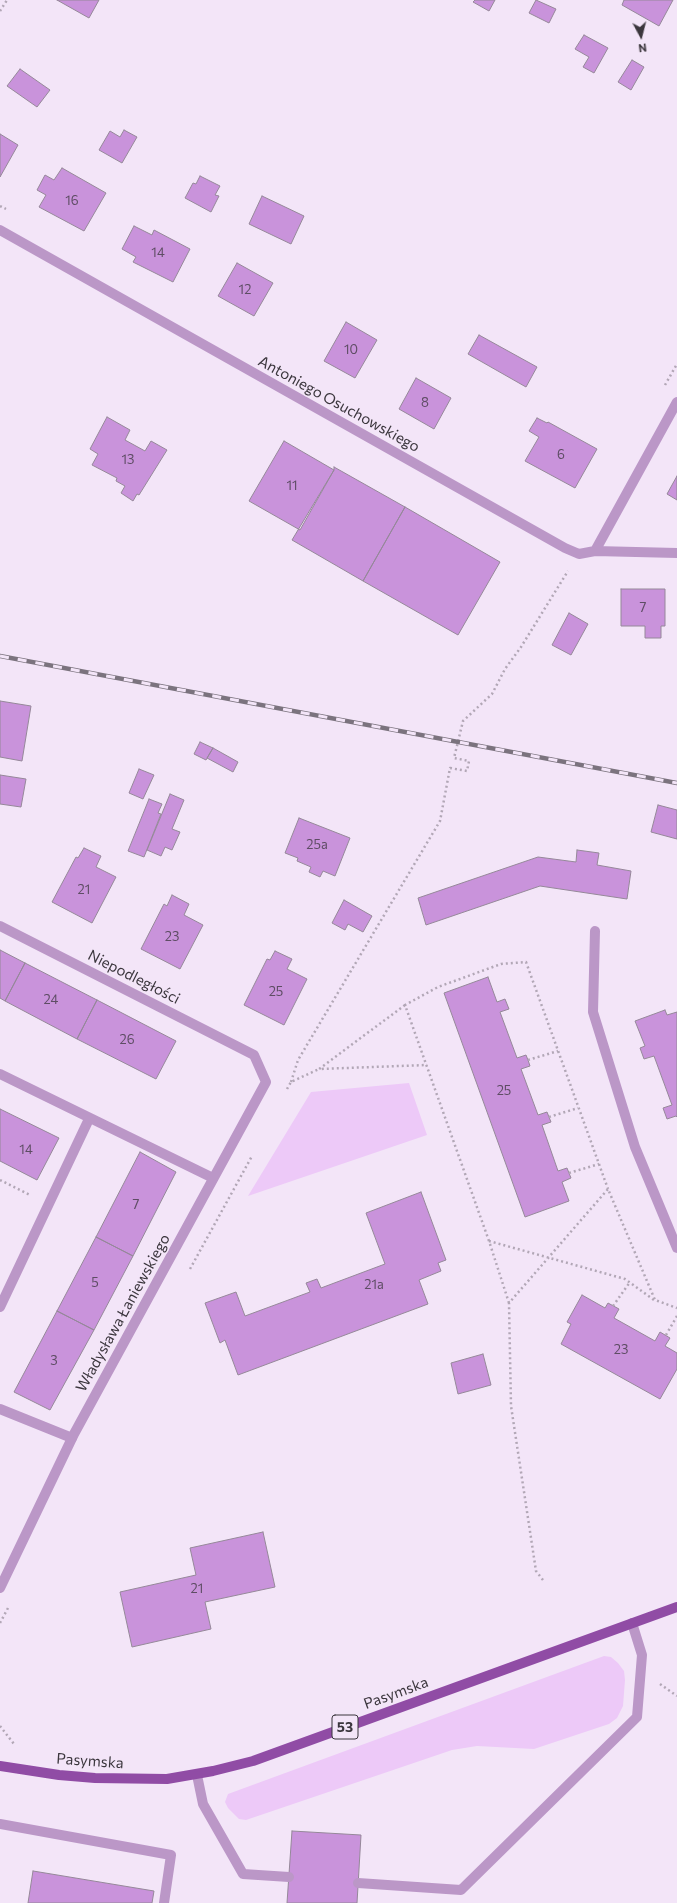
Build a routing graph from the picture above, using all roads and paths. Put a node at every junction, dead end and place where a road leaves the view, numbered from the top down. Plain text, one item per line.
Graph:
1 (7, 0) edge
2 (0, 11) edge
3 (0, 206) edge
4 (7, 210) dead end
5 (0, 230) edge
6 (677, 364) edge
7 (662, 392) dead end
8 (677, 402) edge
9 (595, 551) junction
10 (677, 553) edge
11 (579, 554) junction
12 (0, 926) edge
13 (595, 931) dead end
14 (405, 1005) junction
15 (558, 1051) junction
16 (254, 1055) joint
17 (528, 1060) dead end
18 (427, 1065) junction
19 (0, 1074) edge
20 (291, 1082) dead end
21 (578, 1108) junction
22 (549, 1117) dead end
23 (89, 1119) junction
24 (598, 1164) junction
25 (569, 1173) dead end
26 (213, 1178) junction
27 (0, 1180) edge
28 (608, 1190) junction
29 (49, 1204) junction
30 (489, 1241) junction
31 (677, 1248) edge
32 (548, 1258) junction
33 (630, 1282) junction
34 (655, 1300) junction
35 (509, 1303) junction
36 (613, 1306) dead end
37 (0, 1307) edge
38 (677, 1308) edge
39 (677, 1316) edge
40 (666, 1335) dead end
41 (0, 1409) edge
42 (72, 1438) junction
43 (543, 1580) dead end
44 (0, 1588) edge
45 (677, 1607) edge
46 (632, 1622) junction
47 (0, 1726) edge
48 (14, 1744) dead end
49 (0, 1766) edge
50 (197, 1775) junction
51 (0, 1824) edge
52 (289, 1877) dead end
53 (358, 1883) dead end
54 (164, 1903) edge

1 - 2 path
3 - 4 path
5 - 11 street, Antoniego Osuchowskiego
6 - 7 path
8 - 9 street
9 - 10 street
9 - 11 street
11 - 20 path
12 - 16 street, Niepodległości
13 - 31 street
14 - 15 path
14 - 18 path
14 - 18 path
15 - 17 path
15 - 21 path
16 - 26 street, Władysława Łaniewskiego
18 - 30 path
19 - 23 street
21 - 22 path
21 - 24 path
23 - 26 street
23 - 29 street
24 - 25 path
24 - 28 path
26 - 42 street, Władysława Łaniewskiego
27 - 29 path
28 - 32 path
28 - 34 path
29 - 37 street
30 - 32 path
30 - 35 path
32 - 33 path
32 - 35 path
33 - 34 path
33 - 36 path
34 - 38 path
35 - 43 path
39 - 40 path
41 - 42 street
42 - 44 street, Władysława Łaniewskiego
45 - 46 main road, Pasymska / 53
46 - 50 main road, Pasymska / 53
46 - 53 street
47 - 48 path
49 - 50 main road, Pasymska / 53
50 - 52 street
51 - 54 street

